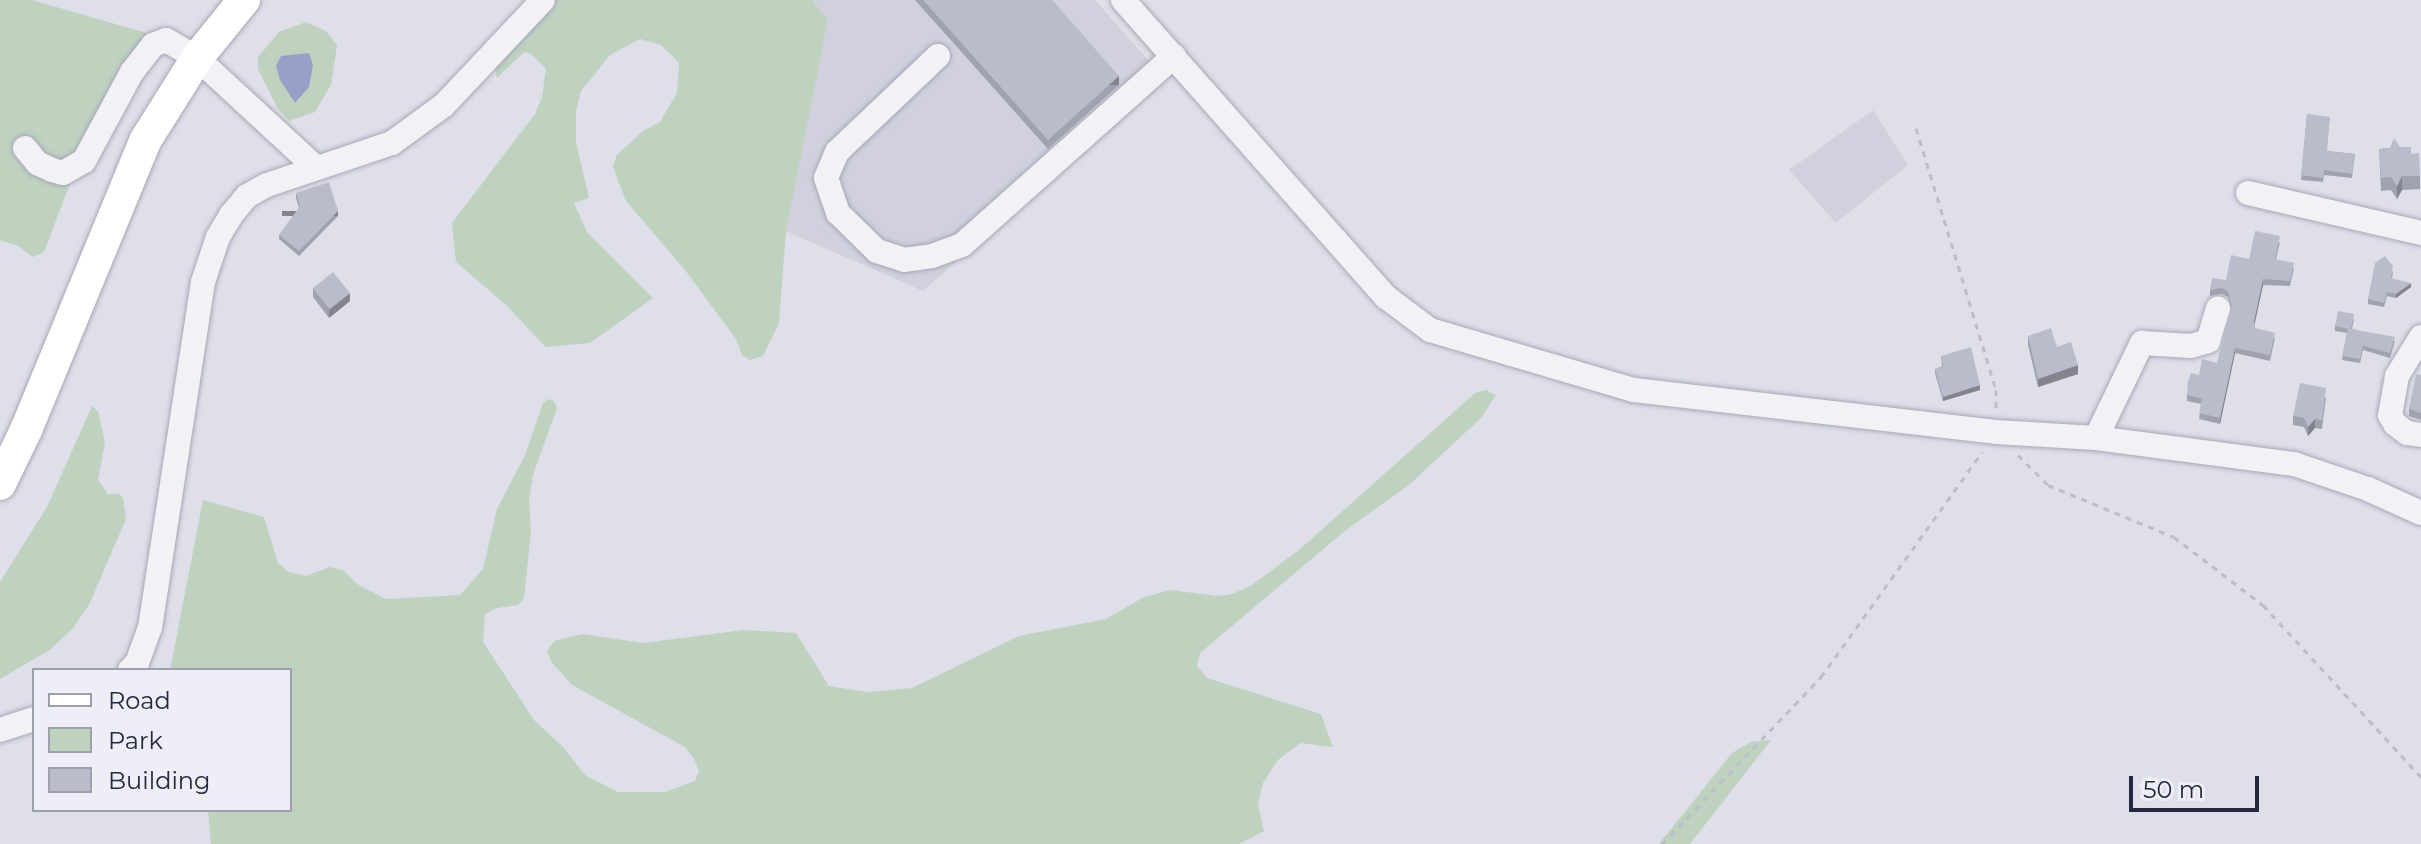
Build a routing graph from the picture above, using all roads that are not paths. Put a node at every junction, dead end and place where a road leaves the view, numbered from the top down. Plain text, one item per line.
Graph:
1 (244, 0) edge
2 (543, 0) edge
3 (1123, 0) edge
4 (938, 56) dead end
5 (1174, 56) junction
6 (197, 58) junction
7 (25, 148) dead end
8 (316, 168) junction
9 (2248, 193) dead end
10 (2421, 233) edge
11 (2218, 308) dead end
12 (2421, 337) edge
13 (2421, 435) edge
14 (2096, 438) junction
15 (0, 484) edge
16 (2421, 513) edge
17 (132, 668) edge
18 (32, 720) edge
19 (0, 730) edge

1 - 6 main road
2 - 8 street
3 - 5 street
4 - 5 street
5 - 14 street
6 - 7 street
6 - 8 street
6 - 15 main road
8 - 17 street
9 - 10 street
11 - 14 street
12 - 13 street
14 - 16 street
18 - 19 street

